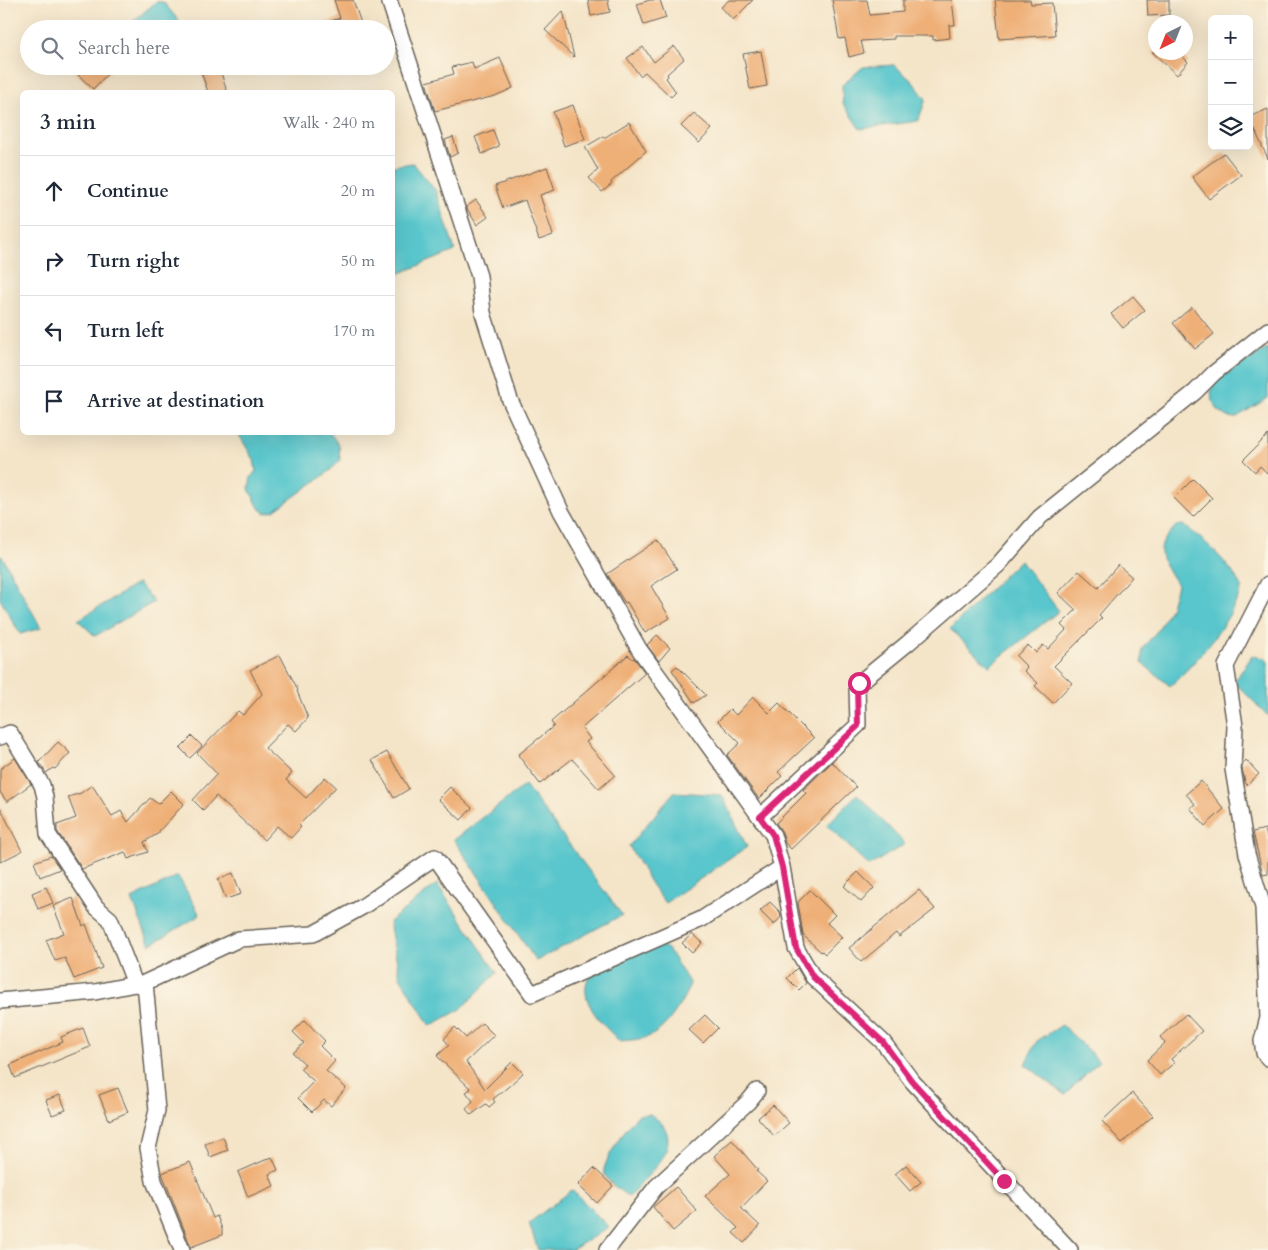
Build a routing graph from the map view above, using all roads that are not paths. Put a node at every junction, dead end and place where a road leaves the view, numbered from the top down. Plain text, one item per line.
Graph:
1 (389, 0) edge
2 (1268, 330) edge
3 (1268, 584) edge
4 (0, 738) edge
5 (760, 817) junction
6 (782, 867) junction
7 (140, 984) junction
8 (0, 1000) edge
9 (1268, 1058) edge
10 (757, 1091) dead end
11 (182, 1250) edge
12 (607, 1250) edge
13 (1070, 1250) edge

1 - 5 street
2 - 5 street
3 - 9 street
4 - 7 street
5 - 6 street
6 - 7 street
6 - 13 street
7 - 8 street
7 - 11 street
10 - 12 street

